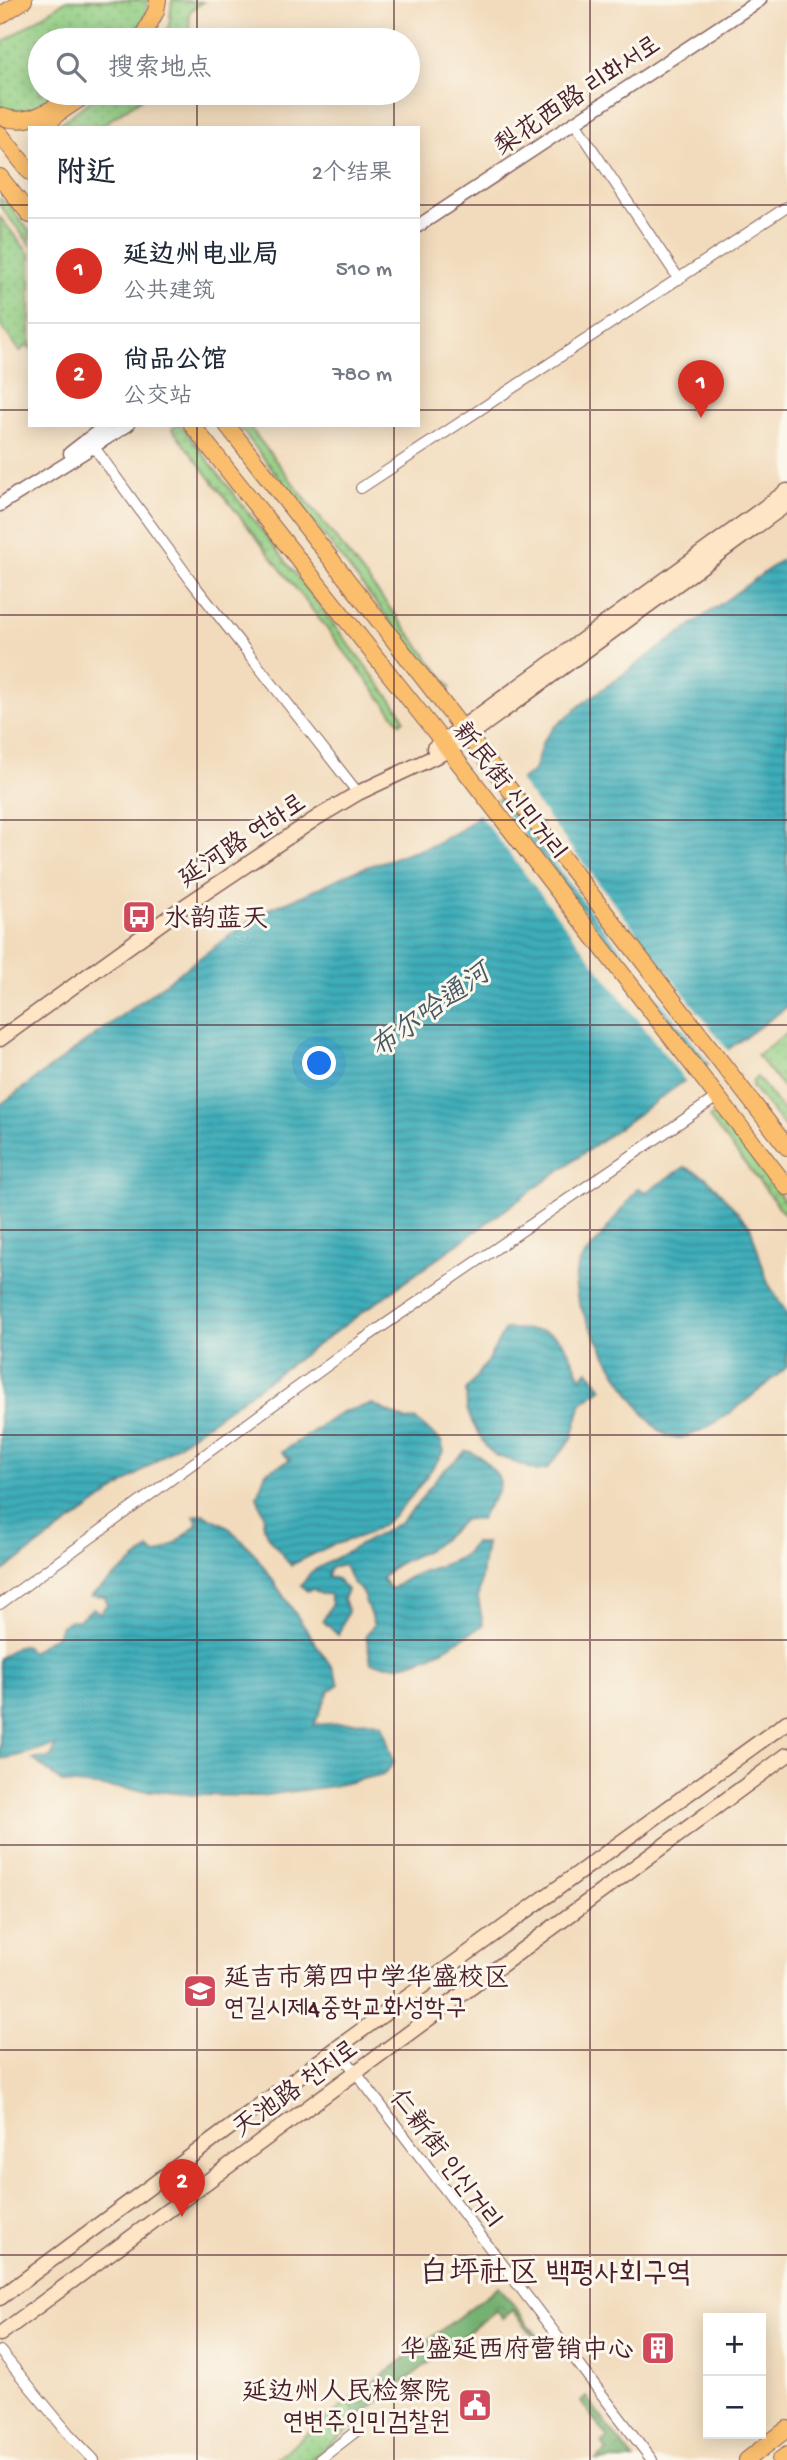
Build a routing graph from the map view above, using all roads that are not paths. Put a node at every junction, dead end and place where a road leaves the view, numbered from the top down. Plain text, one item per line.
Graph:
1 (24, 0) edge
2 (158, 0) edge
3 (165, 0) edge
4 (760, 0) edge
5 (0, 16) edge
6 (147, 28) edge
7 (157, 28) edge
8 (58, 105) edge
9 (71, 105) edge
10 (0, 116) edge
11 (575, 123) junction
12 (48, 126) edge
13 (0, 134) edge
14 (28, 169) edge
15 (0, 177) edge
16 (0, 187) edge
17 (17, 199) junction
18 (787, 207) edge
19 (28, 213) edge
20 (420, 225) edge
21 (678, 279) junction
22 (103, 427) edge
23 (125, 427) edge
24 (194, 427) edge
25 (229, 427) edge
26 (94, 447) junction
27 (361, 488) dead end
28 (787, 491) edge
29 (5, 501) edge
30 (787, 504) edge
31 (464, 732) junction
32 (445, 746) junction
33 (358, 793) junction
34 (0, 1039) edge
35 (741, 1088) junction
36 (719, 1099) junction
37 (787, 1147) edge
38 (787, 1187) edge
39 (0, 1604) edge
40 (787, 1722) edge
41 (787, 1755) edge
42 (337, 2048) junction
43 (355, 2073) junction
44 (0, 2298) edge
45 (0, 2334) edge
46 (0, 2351) edge
47 (787, 2429) edge
48 (359, 2430) dead end
49 (787, 2455) edge
50 (94, 2460) edge
51 (319, 2460) edge
52 (652, 2460) edge
53 (747, 2460) edge
54 (780, 2460) edge

1 - 5 main road
2 - 6 main road
3 - 7 main road
4 - 11 street, 梨花西路 리화서로
8 - 10 main road
9 - 12 main road
11 - 20 street, 梨花西路 리화서로
11 - 21 street
13 - 14 main road
15 - 17 main road
16 - 17 main road
17 - 19 main road
18 - 21 street
21 - 27 street
22 - 29 street
23 - 26 street
24 - 32 main road, 新民街 신민거리
25 - 31 main road, 新民街 신민거리
26 - 29 street
26 - 33 street
28 - 31 main road, 延河路 연하로
30 - 31 main road, 延河路 연하로
31 - 32 main road, 延河路 연하로
31 - 35 main road, 新民街 신민거리
32 - 33 main road, 延河路 연하로
32 - 36 main road, 新民街 신민거리
33 - 34 main road, 延河路 연하로
35 - 36 main road
35 - 37 main road, 新民街 신민거리
36 - 38 main road, 新民街 신민거리
36 - 39 street
40 - 42 main road, 天池路 천지로
41 - 43 main road, 天池路 천지로
42 - 43 street, 仁新街 인신거리
42 - 44 main road, 天池路 천지로
43 - 45 main road, 天池路 천지로
43 - 52 street, 仁新街 인신거리
46 - 50 street
47 - 53 main road
48 - 51 street
49 - 54 main road

